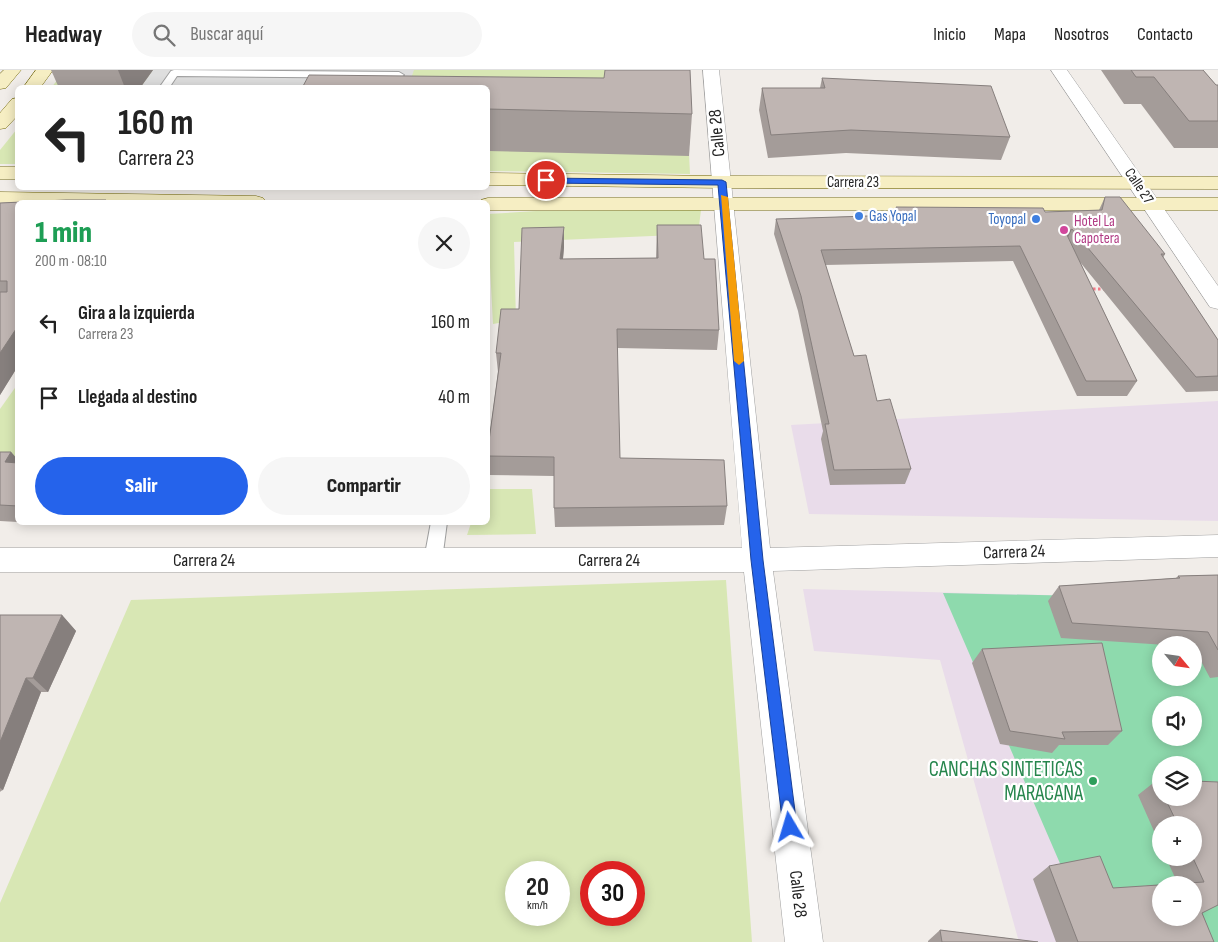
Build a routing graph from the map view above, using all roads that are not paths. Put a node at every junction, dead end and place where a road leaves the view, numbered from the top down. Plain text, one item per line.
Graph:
1 (13, 70) edge
2 (45, 70) edge
3 (711, 70) edge
4 (1060, 70) edge
5 (175, 72) edge
6 (236, 72) edge
7 (399, 75) edge
8 (0, 84) edge
9 (32, 85) edge
10 (166, 85) edge
11 (15, 106) edge
12 (0, 124) edge
13 (0, 173) edge
14 (15, 174) edge
15 (490, 179) edge
16 (1136, 182) junction
17 (1218, 182) edge
18 (723, 194) junction
19 (0, 198) edge
20 (128, 200) edge
21 (490, 204) edge
22 (1151, 204) junction
23 (1218, 204) edge
24 (1218, 302) edge
25 (439, 525) edge
26 (1218, 546) edge
27 (0, 560) edge
28 (433, 560) junction
29 (757, 560) junction
30 (804, 942) edge

1 - 8 street
2 - 9 street
3 - 18 street, Calle 28
4 - 16 street, Calle 27
5 - 6 lane
5 - 10 lane
6 - 7 lane
11 - 12 street
13 - 14 street
15 - 18 street, Carrera 23
16 - 17 street, Carrera 23
16 - 18 street, Carrera 23
16 - 22 street, Calle 27
18 - 21 street, Carrera 23
18 - 22 street, Carrera 23
18 - 29 street, Calle 28
19 - 20 street
22 - 23 street, Carrera 23
22 - 24 street, Calle 27
25 - 28 lane
26 - 29 street, Carrera 24
27 - 28 street, Carrera 24
28 - 29 street, Carrera 24
29 - 30 street, Calle 28

